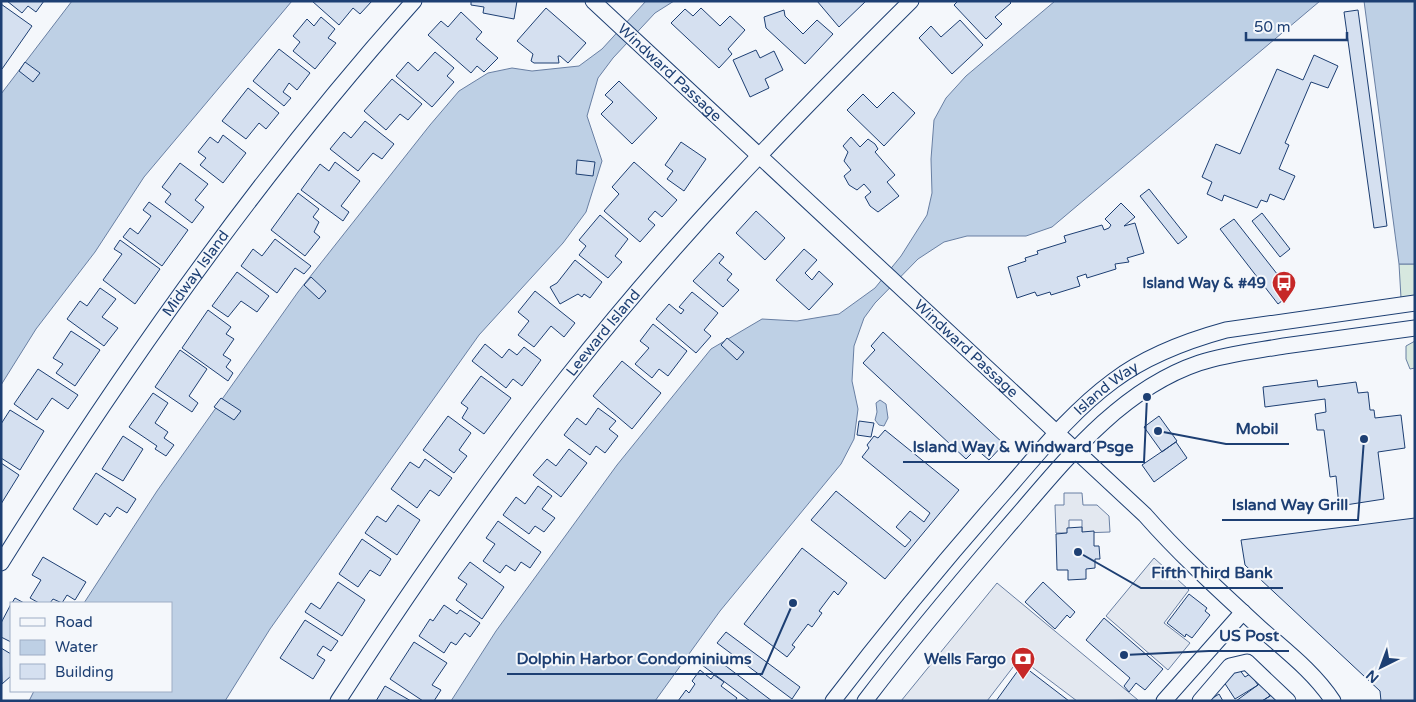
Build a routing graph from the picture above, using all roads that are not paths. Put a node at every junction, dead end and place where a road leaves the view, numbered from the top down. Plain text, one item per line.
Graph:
1 (414, 1) edge
2 (593, 1) edge
3 (911, 1) edge
4 (759, 155) junction
5 (1415, 303) edge
6 (1415, 328) edge
7 (1057, 433) junction
8 (1075, 451) junction
9 (1, 563) edge
10 (1242, 612) junction
11 (338, 701) edge
12 (833, 701) edge
13 (865, 701) edge
14 (1164, 701) edge
15 (1200, 701) edge
16 (1288, 701) edge
17 (1333, 701) edge

1 - 9 street, Midway Island
2 - 4 street, Windward Passage
3 - 4 street, Leeward Island
4 - 7 street, Windward Passage
4 - 11 street, Leeward Island
5 - 7 street, Island Way
6 - 8 street, Island Way
7 - 8 street, Windward Passage
7 - 12 street, Island Way
8 - 10 street, Windward Passage
8 - 13 street, Island Way
10 - 14 street
10 - 17 street, Windward Passage
15 - 16 street

